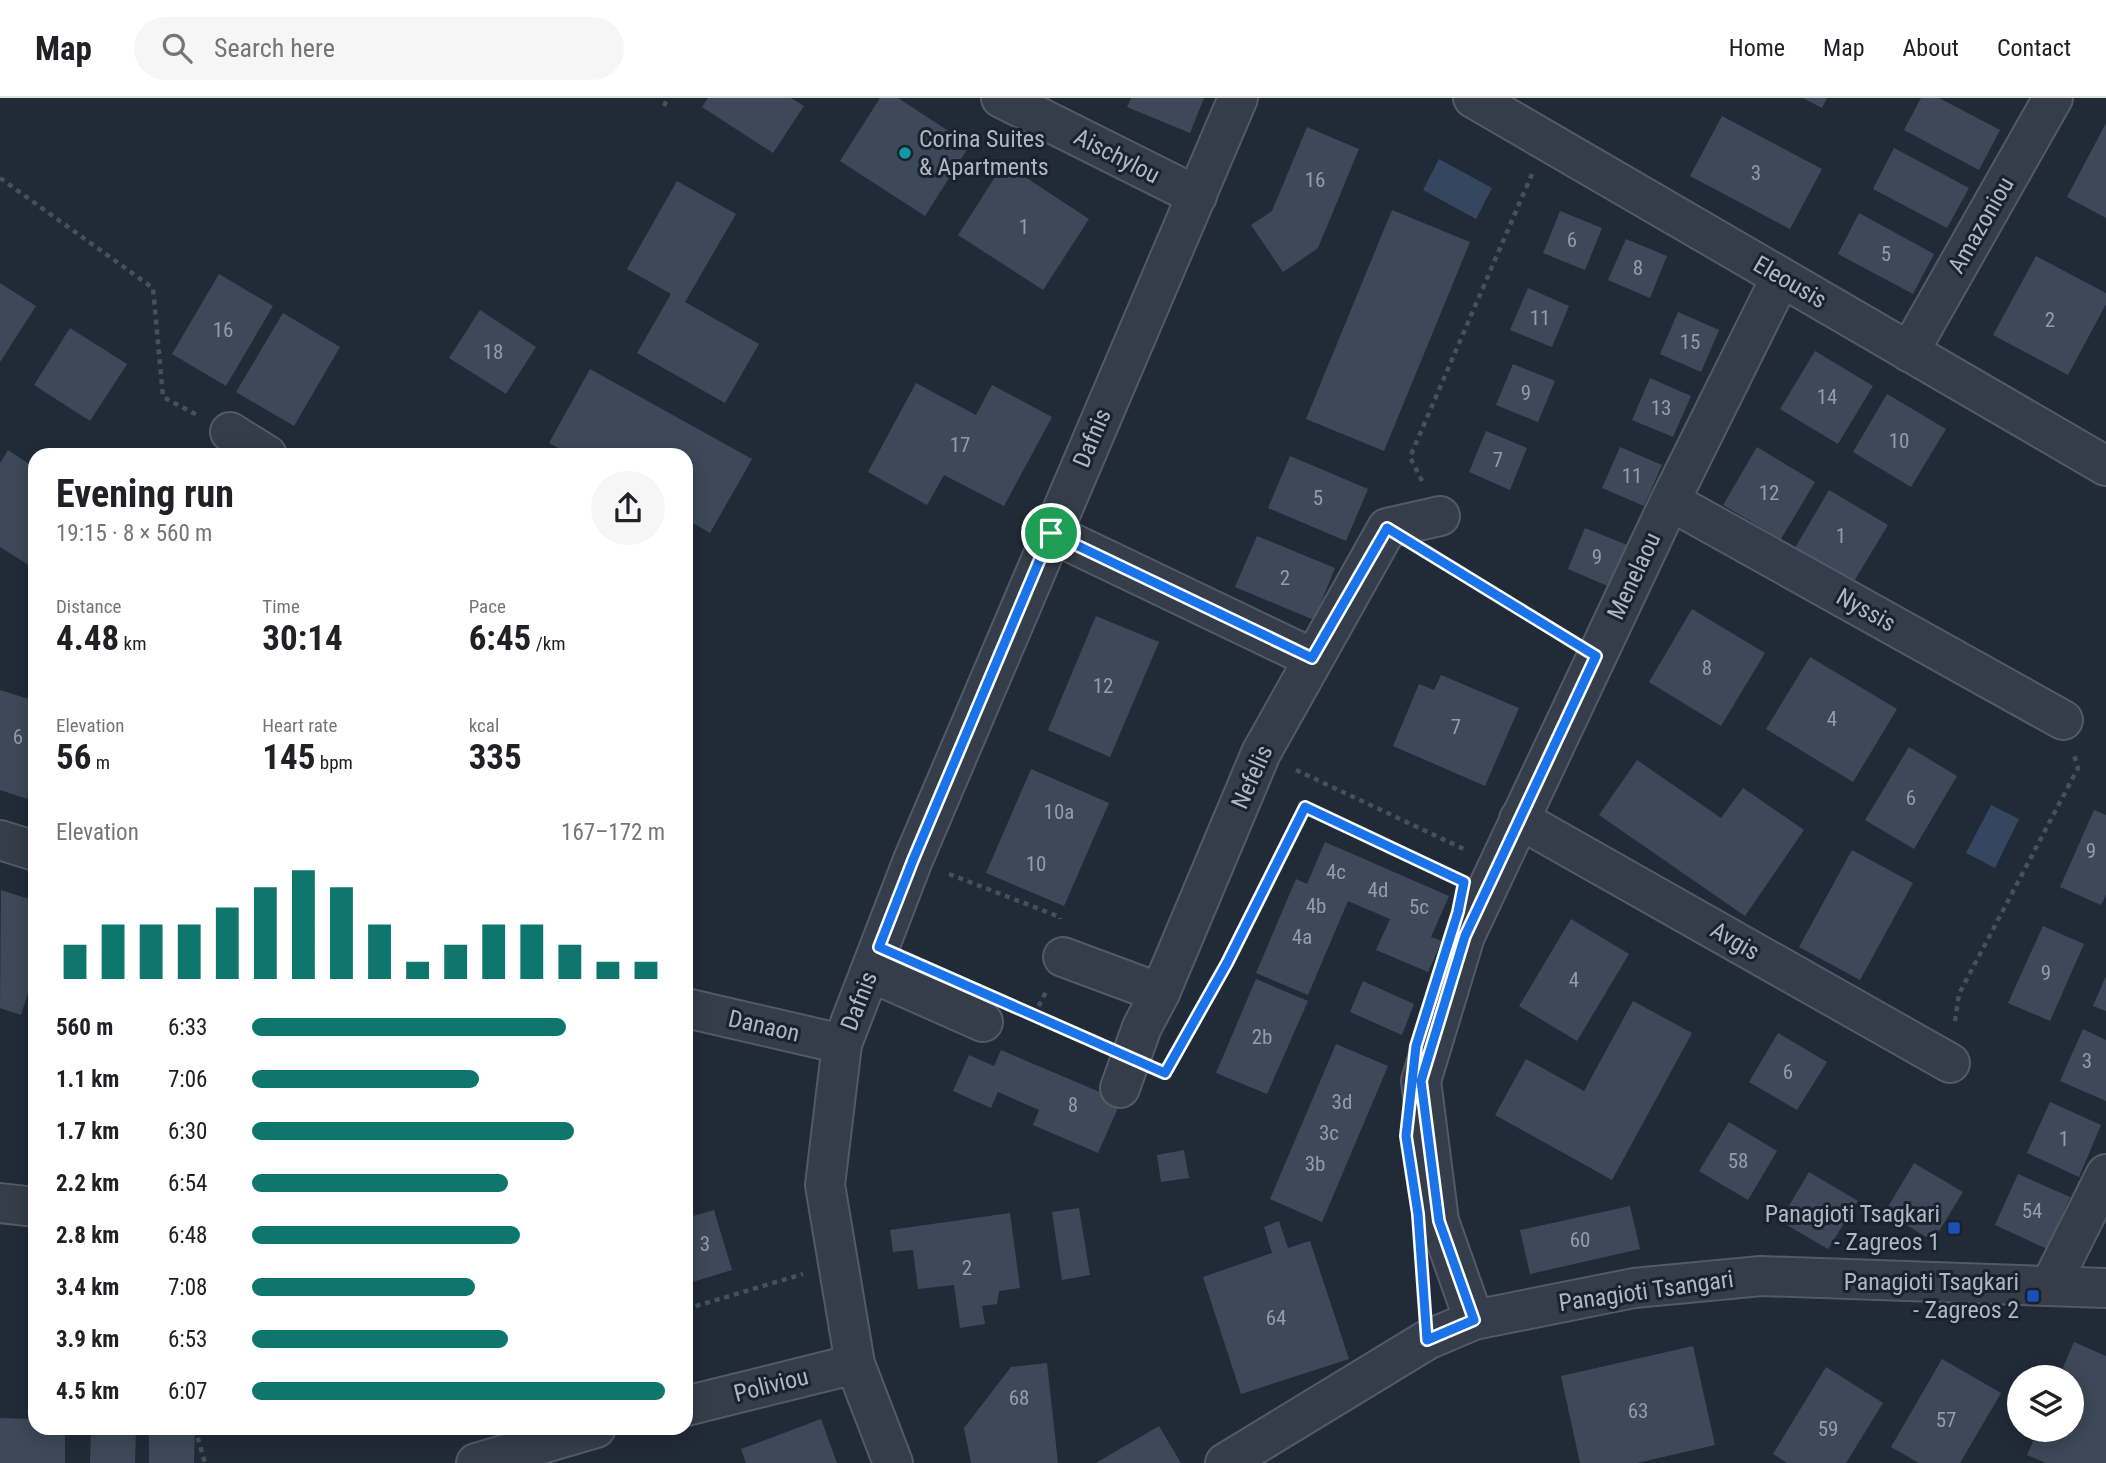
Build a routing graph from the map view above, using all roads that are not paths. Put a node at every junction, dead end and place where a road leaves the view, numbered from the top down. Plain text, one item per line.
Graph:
1 (1000, 98) edge
2 (1238, 98) edge
3 (2053, 98) edge
4 (1498, 104) edge
5 (1197, 196) junction
6 (1782, 277) junction
7 (1909, 352) junction
8 (230, 432) road end
9 (256, 448) edge
10 (2106, 466) edge
11 (1670, 500) junction
12 (1440, 516) road end
13 (1051, 533) junction
14 (1312, 658) junction
15 (2063, 719) road end
16 (1519, 818) junction
17 (0, 840) edge
18 (28, 849) edge
19 (1063, 957) road end
20 (870, 972) junction
21 (1160, 993) junction
22 (693, 1010) edge
23 (997, 1013) road end
24 (842, 1044) junction
25 (1950, 1063) road end
26 (1125, 1073) road end
27 (2106, 1174) edge
28 (0, 1203) edge
29 (28, 1206) edge
30 (2050, 1286) junction
31 (2106, 1288) edge
32 (1474, 1320) junction
33 (855, 1364) junction
34 (693, 1404) edge
35 (566, 1435) edge
36 (476, 1463) edge
37 (893, 1463) edge
38 (1225, 1463) edge

1 - 5 street, Aischylou
2 - 5 street, Dafnis
3 - 7 street, Amazoniou
4 - 6 street, Eleousis
5 - 13 street, Dafnis
6 - 7 street, Eleousis
6 - 11 street, Menelaou
7 - 10 street, Eleousis
8 - 9 street
11 - 15 street, Nyssis
11 - 16 street, Menelaou
12 - 14 street, Nefelis
13 - 14 street
13 - 20 street, Dafnis
14 - 21 street, Nefelis
16 - 25 street, Avgis
16 - 32 street, Menelaou
17 - 18 street
19 - 21 street
20 - 23 street
20 - 24 street, Dafnis
21 - 26 street, Nefelis
22 - 24 street, Danaon
24 - 33 street, Dafnis
27 - 30 street
28 - 29 street
30 - 31 street, Panagioti Tsangari
30 - 32 street, Panagioti Tsangari
32 - 38 street, Panagioti Tsangari
33 - 34 street, Poliviou
33 - 37 street, Dafnis
35 - 36 street

